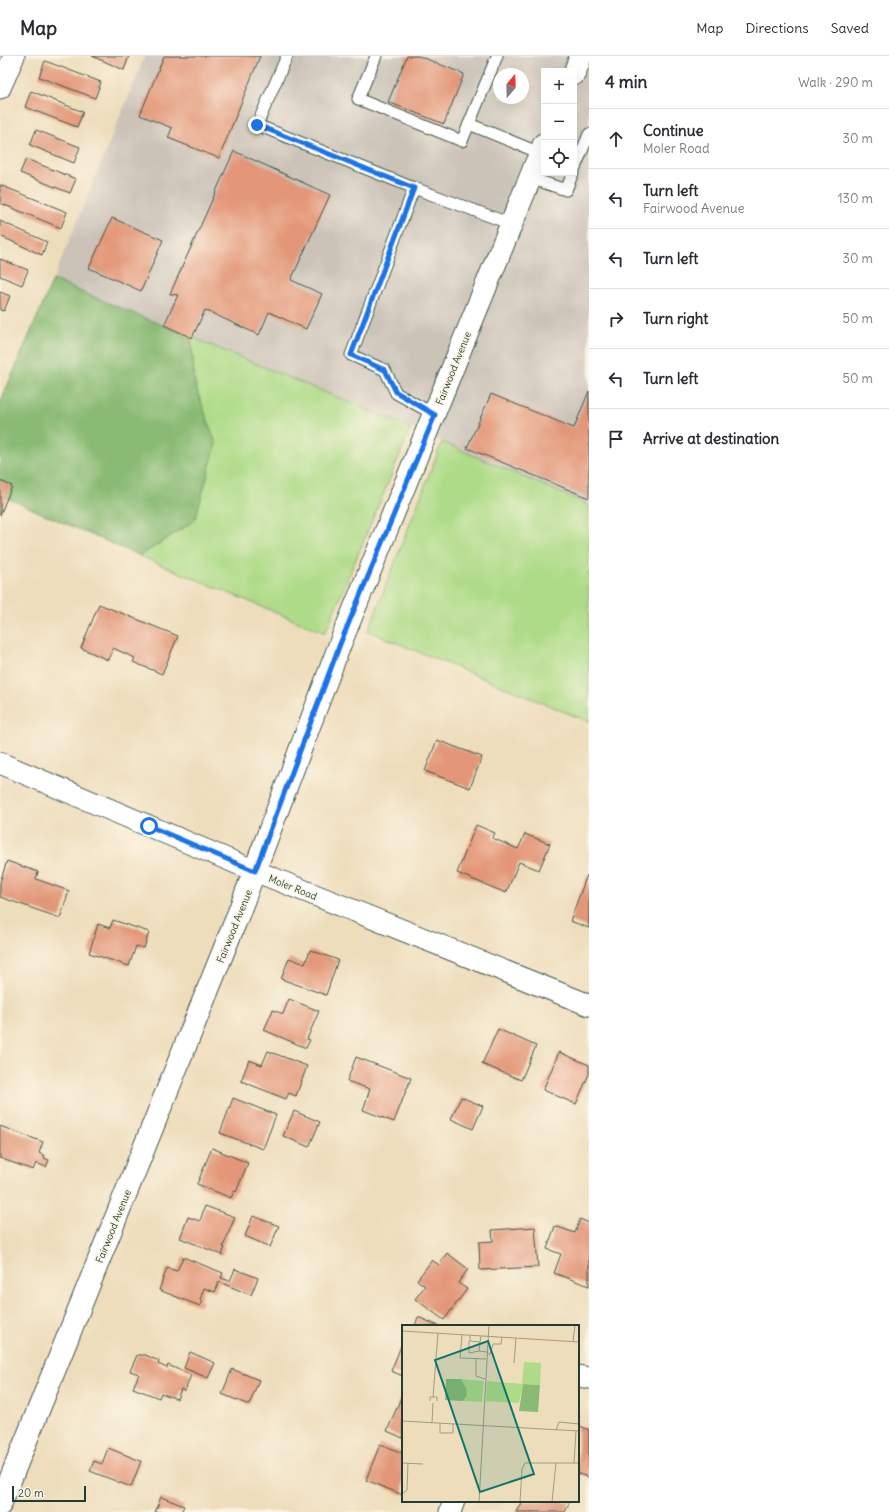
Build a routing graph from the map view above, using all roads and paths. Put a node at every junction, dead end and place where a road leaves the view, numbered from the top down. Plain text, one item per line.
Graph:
1 (14, 56) edge
2 (287, 56) edge
3 (376, 56) edge
4 (497, 56) edge
5 (582, 56) edge
6 (577, 68) edge
7 (0, 88) edge
8 (469, 124) junction
9 (589, 134) edge
10 (541, 149) edge
11 (541, 151) edge
12 (577, 163) edge
13 (572, 176) edge
14 (530, 178) junction
15 (414, 188) junction
16 (511, 224) junction
17 (435, 415) junction
18 (0, 763) edge
19 (255, 871) junction
20 (589, 1005) edge
21 (579, 1376) edge
22 (589, 1378) edge
23 (454, 1502) edge
24 (0, 1505) edge
25 (450, 1512) edge

1 - 7 street
2 - 15 lane
3 - 8 lane
4 - 8 lane
5 - 6 street
8 - 10 lane
9 - 12 lane
11 - 14 street, Fairwood Avenue
13 - 14 lane
14 - 16 street, Fairwood Avenue
15 - 16 lane
15 - 17 lane
16 - 17 street, Fairwood Avenue
17 - 19 street, Fairwood Avenue
18 - 19 street, Moler Road
19 - 20 street, Moler Road
19 - 24 street, Fairwood Avenue
21 - 22 street
23 - 25 street

